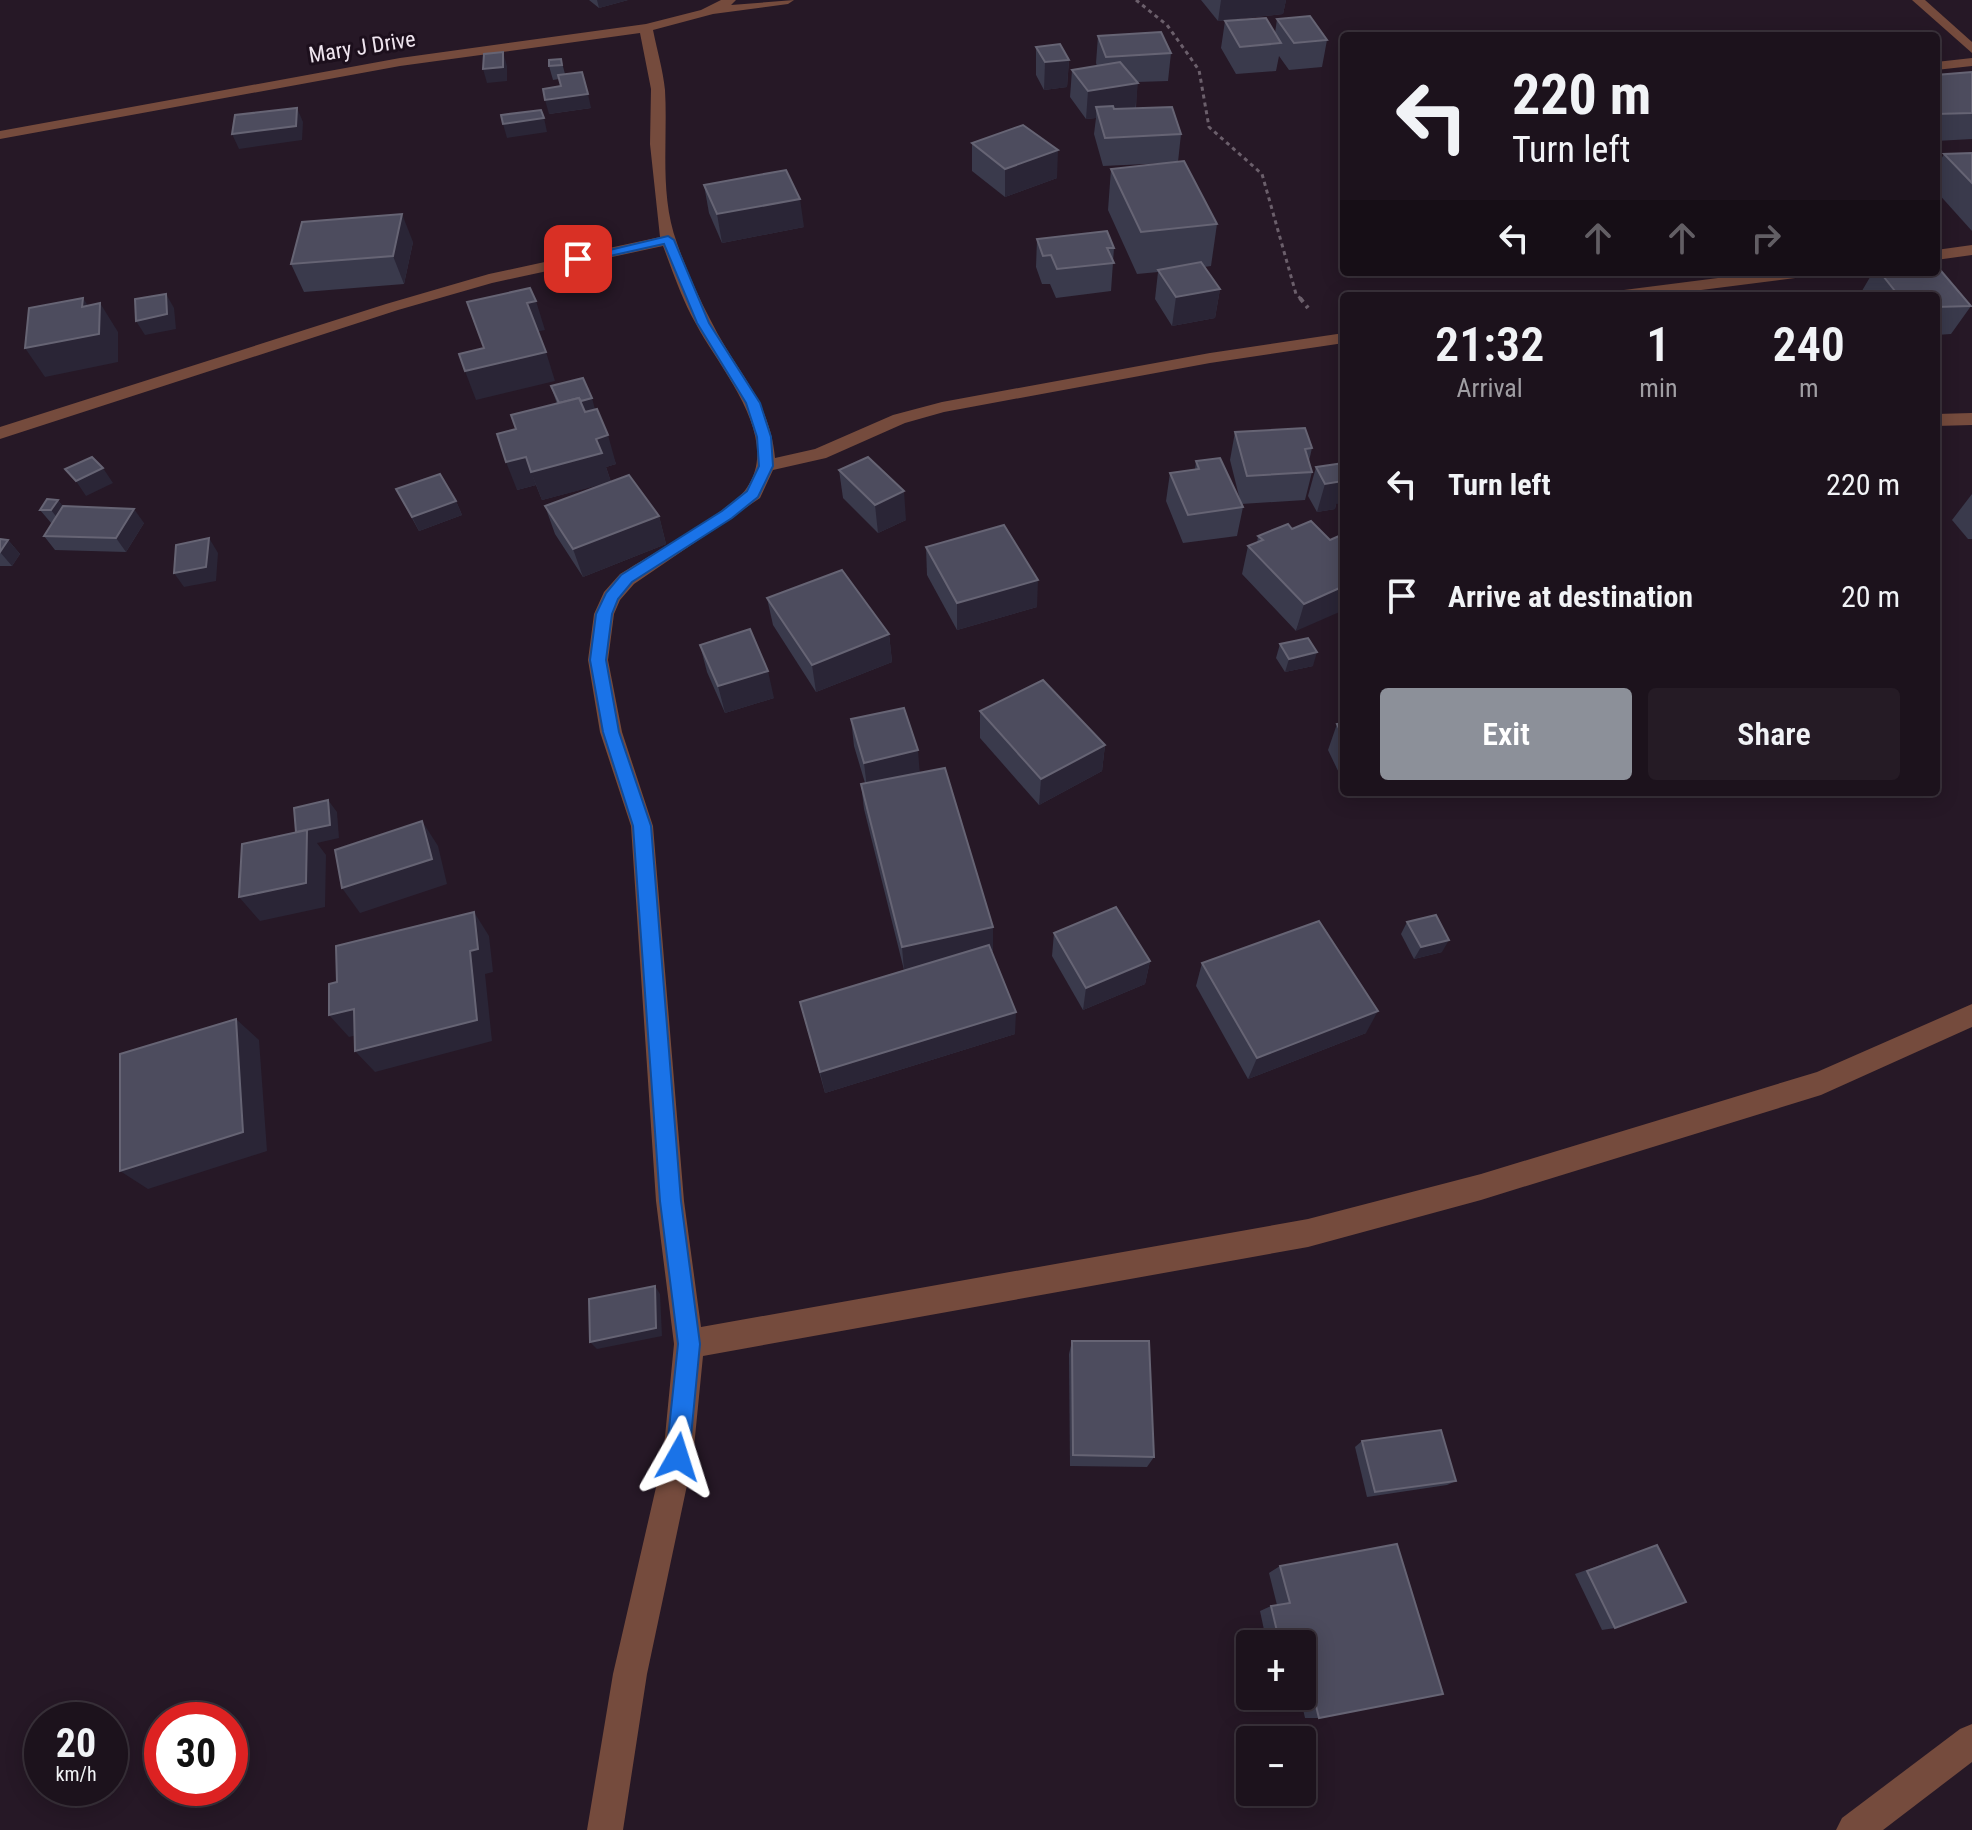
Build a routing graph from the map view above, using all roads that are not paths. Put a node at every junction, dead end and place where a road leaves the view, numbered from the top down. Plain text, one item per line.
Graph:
1 (730, 0) edge
2 (788, 0) edge
3 (1918, 0) edge
4 (706, 13) junction
5 (646, 28) junction
6 (1972, 49) edge
7 (1972, 62) edge
8 (1940, 66) edge
9 (0, 135) edge
10 (668, 240) junction
11 (1972, 250) edge
12 (1940, 254) edge
13 (1772, 276) edge
14 (1647, 292) edge
15 (1340, 339) edge
16 (1972, 419) edge
17 (1940, 420) edge
18 (0, 433) edge
19 (766, 466) junction
20 (1972, 1015) edge
21 (689, 1344) junction
22 (1972, 1741) edge
23 (605, 1830) edge
24 (1854, 1830) edge

1 - 4 street, Mary J Drive
2 - 4 street
3 - 6 street
4 - 5 street, Mary J Drive
5 - 9 street, Mary J Drive
5 - 10 street
7 - 8 street
10 - 18 street
10 - 19 street
11 - 12 street
13 - 14 street
15 - 19 street
16 - 17 street
19 - 21 street
20 - 21 street
21 - 23 street
22 - 24 street

